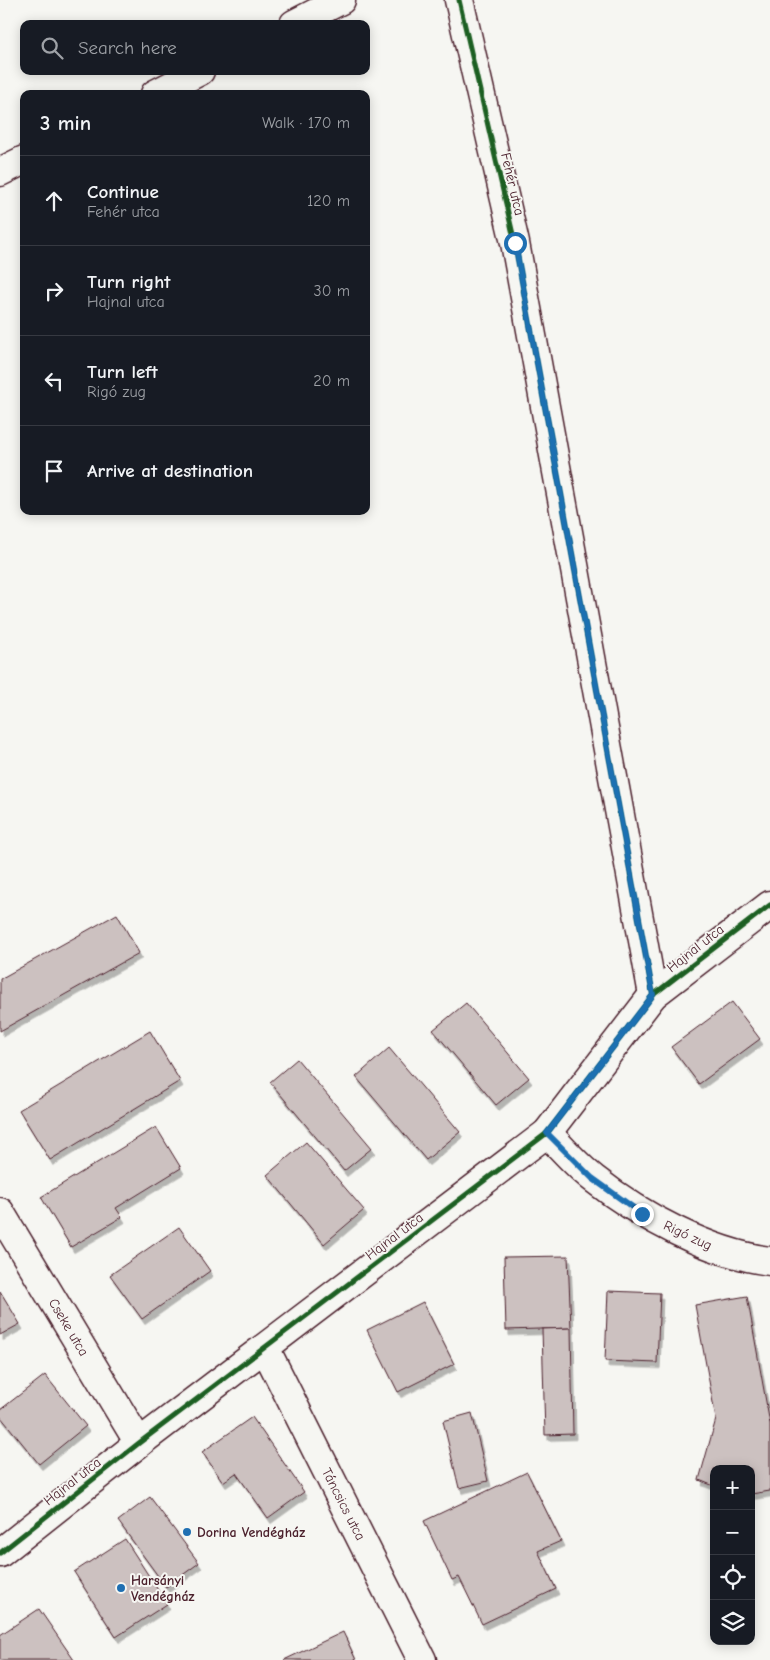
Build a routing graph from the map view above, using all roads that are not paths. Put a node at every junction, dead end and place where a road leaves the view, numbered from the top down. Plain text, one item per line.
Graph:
1 (341, 0) edge
2 (459, 0) edge
3 (302, 20) edge
4 (192, 75) edge
5 (164, 90) edge
6 (20, 162) edge
7 (0, 172) edge
8 (770, 905) edge
9 (653, 995) junction
10 (547, 1133) junction
11 (0, 1212) edge
12 (770, 1262) edge
13 (265, 1348) junction
14 (139, 1443) junction
15 (0, 1553) edge
16 (422, 1660) edge

1 - 3 street
2 - 9 street, Fehér utca
4 - 5 street
6 - 7 street
8 - 9 street, Hajnal utca
9 - 10 street, Hajnal utca
10 - 12 street, Rigó zug
10 - 13 street, Hajnal utca
11 - 14 street, Cseke utca
13 - 14 street, Hajnal utca
13 - 16 street, Táncsics utca
14 - 15 street, Hajnal utca

